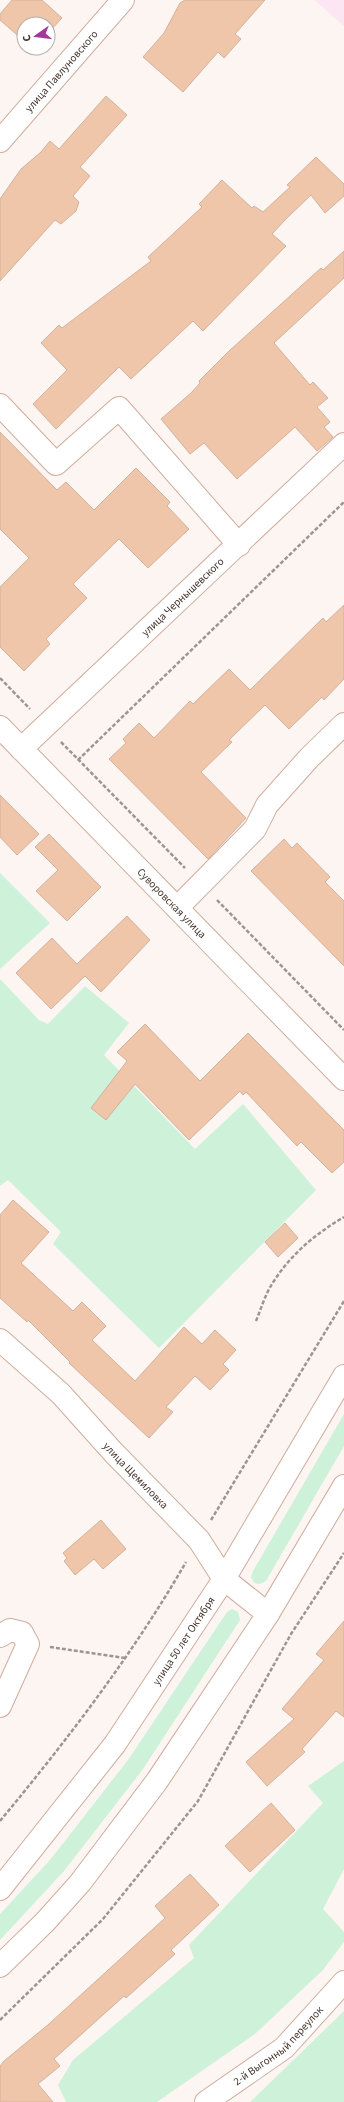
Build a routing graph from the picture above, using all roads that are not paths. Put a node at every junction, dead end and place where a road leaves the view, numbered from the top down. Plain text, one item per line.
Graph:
1 (123, 0) edge
2 (0, 141) edge
3 (0, 405) edge
4 (344, 444) edge
5 (239, 545) junction
6 (344, 724) edge
7 (0, 727) edge
8 (21, 749) junction
9 (177, 908) junction
10 (344, 1079) edge
11 (0, 1340) edge
12 (344, 1376) edge
13 (344, 1486) edge
14 (224, 1579) junction
15 (268, 1614) junction
16 (0, 1636) edge
17 (0, 1706) edge
18 (1, 1884) edge
19 (0, 1966) edge
20 (344, 1982) edge
21 (206, 2102) edge

1 - 2 street, улица Павлуновского
3 - 5 street
4 - 5 street, улица Чернышевского
5 - 8 street, улица Чернышевского
6 - 9 street
7 - 8 street, Суворовская улица
8 - 9 street, Суворовская улица
9 - 10 street, Суворовская улица
11 - 14 street, улица Щемиловка
12 - 14 street, улица 50 лет Октября
13 - 15 street
14 - 15 street, улица Щемиловка
14 - 18 street, улица 50 лет Октября
15 - 19 street
16 - 17 street
20 - 21 street, 2-й Выгонный переулок

